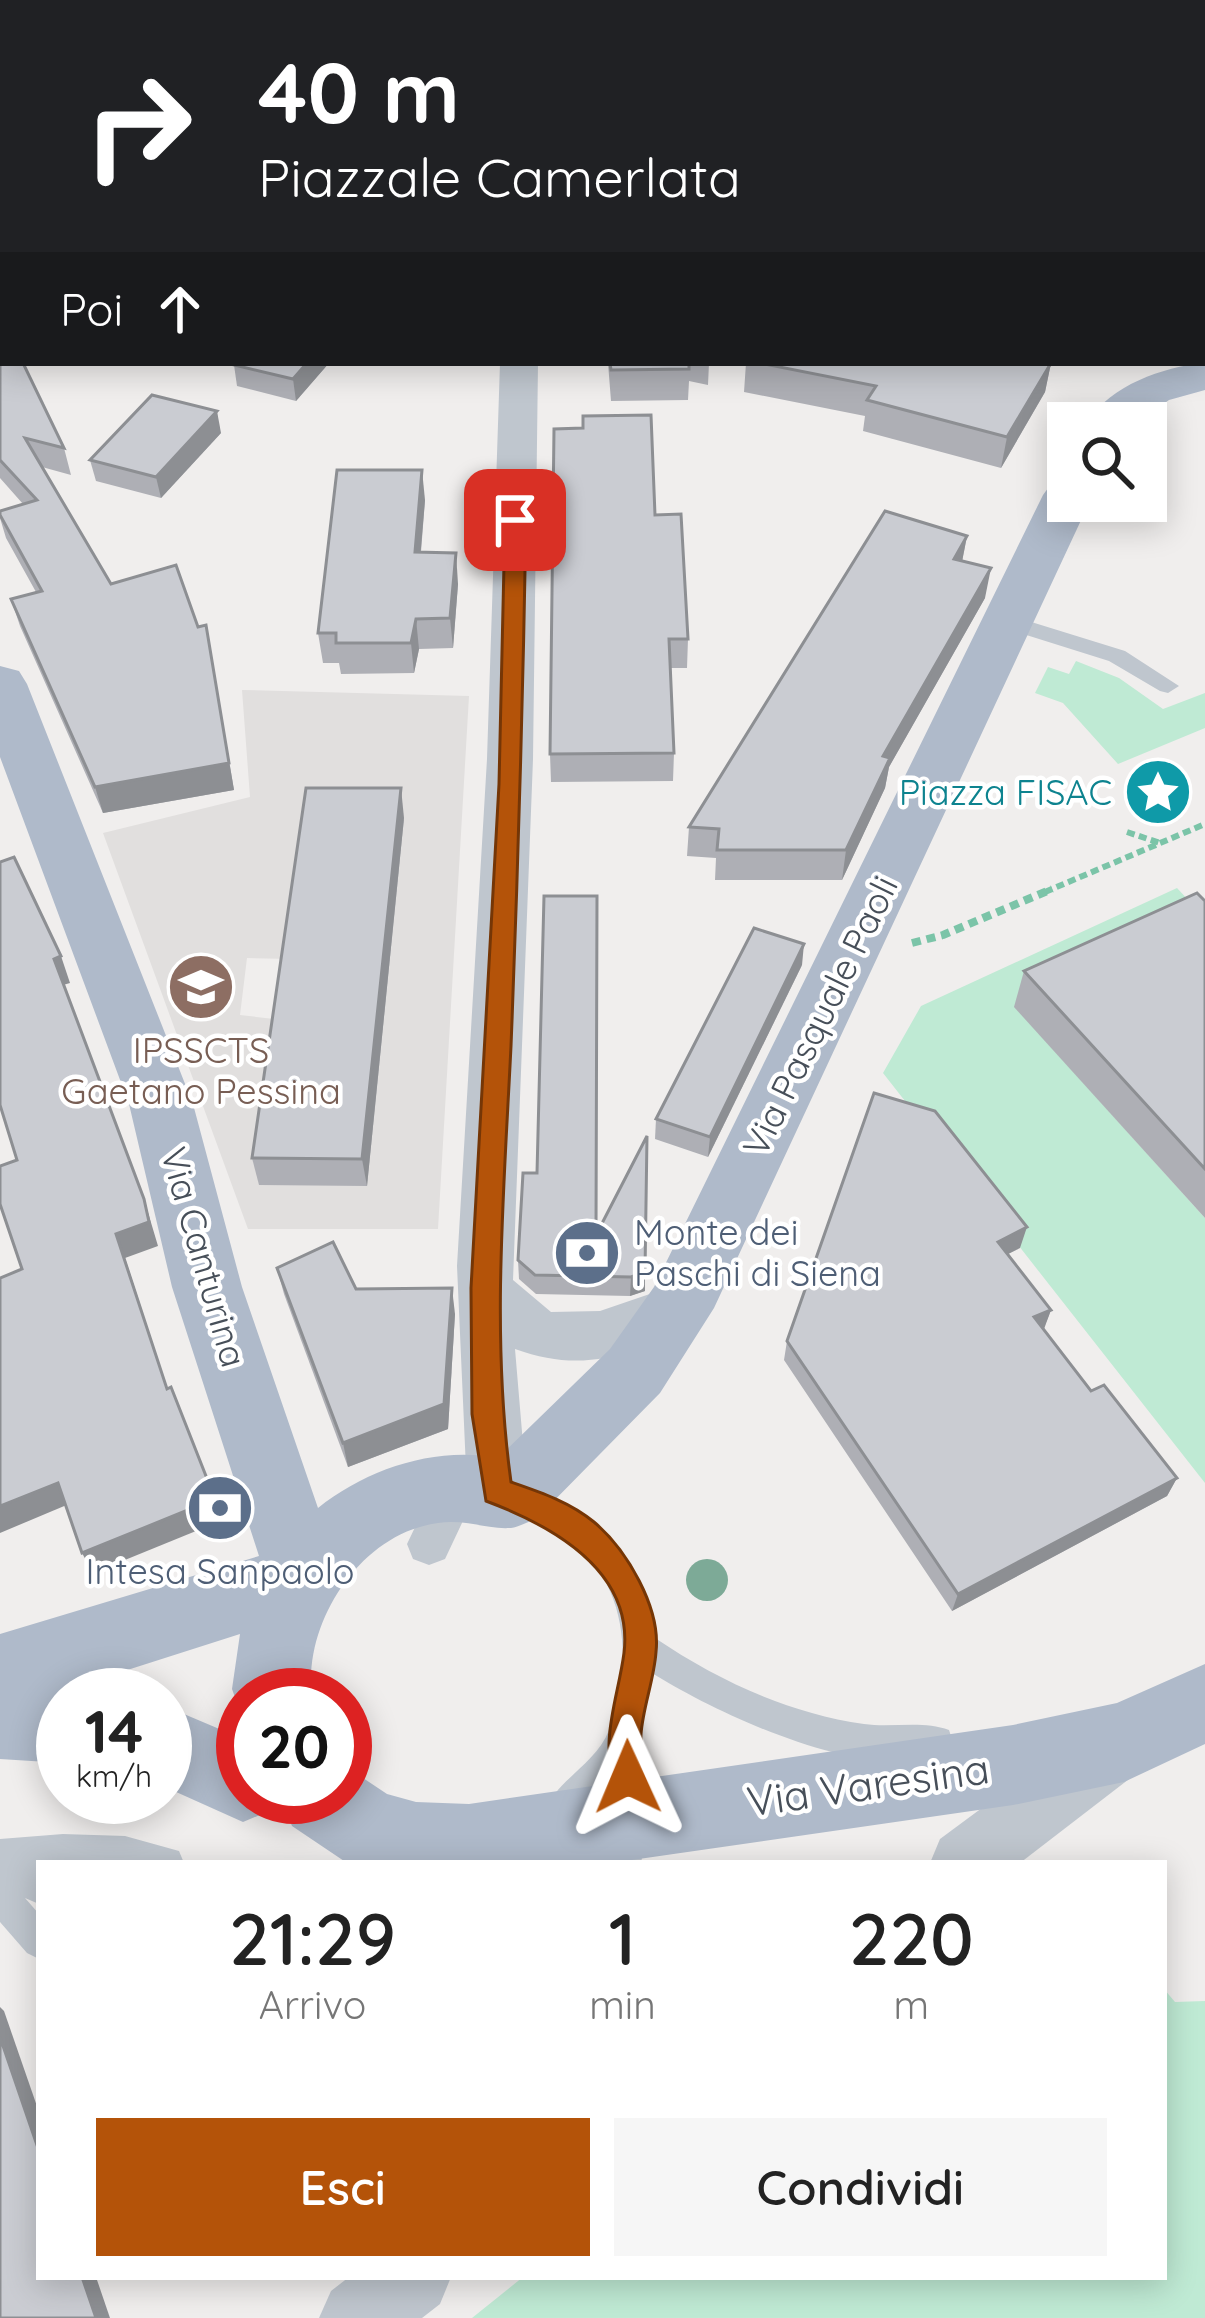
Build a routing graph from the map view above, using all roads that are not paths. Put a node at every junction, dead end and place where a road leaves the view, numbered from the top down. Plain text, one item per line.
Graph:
1 (519, 366) edge
2 (1128, 366) edge
3 (1205, 376) edge
4 (1110, 402) edge
5 (1133, 402) edge
6 (1055, 522) edge
7 (1009, 622) junction
8 (0, 684) edge
9 (1168, 686) dead end
10 (479, 1285) junction
11 (679, 1308) junction
12 (277, 1495) junction
13 (451, 1507) junction
14 (300, 1580) junction
15 (641, 1647) junction
16 (274, 1668) edge
17 (0, 1672) edge
18 (1205, 1679) edge
19 (1205, 1703) edge
20 (0, 1720) edge
21 (36, 1722) edge
22 (624, 1736) junction
23 (1124, 1742) junction
24 (370, 1824) edge
25 (521, 1838) junction
26 (628, 1840) edge
27 (0, 1856) edge
28 (158, 1860) edge
29 (968, 1860) edge
30 (0, 1871) edge
31 (36, 1885) edge
32 (0, 1896) edge
33 (36, 1938) edge
34 (409, 2280) edge
35 (358, 2318) edge

1 - 10 street
2 - 4 main road
3 - 5 main road
6 - 7 main road, Via Pasquale Paoli
7 - 9 lane
7 - 11 main road, Via Pasquale Paoli
8 - 12 main road, Via Canturina
10 - 11 street
10 - 13 street
11 - 13 main road, Via Pasquale Paoli
12 - 13 main road
12 - 14 main road, Via Canturina
13 - 14 main road, Via Pasquale Paoli
13 - 15 lane
14 - 16 main road
14 - 17 main road
15 - 18 lane, Via Varesina
15 - 22 lane
19 - 23 main road, Via Varesina
20 - 21 main road
22 - 25 lane
22 - 26 lane
23 - 26 main road, Via Varesina
23 - 29 street
24 - 25 main road, Via Varesina
25 - 26 main road, Via Varesina
27 - 28 lane
30 - 31 lane
32 - 33 lane
34 - 35 street

